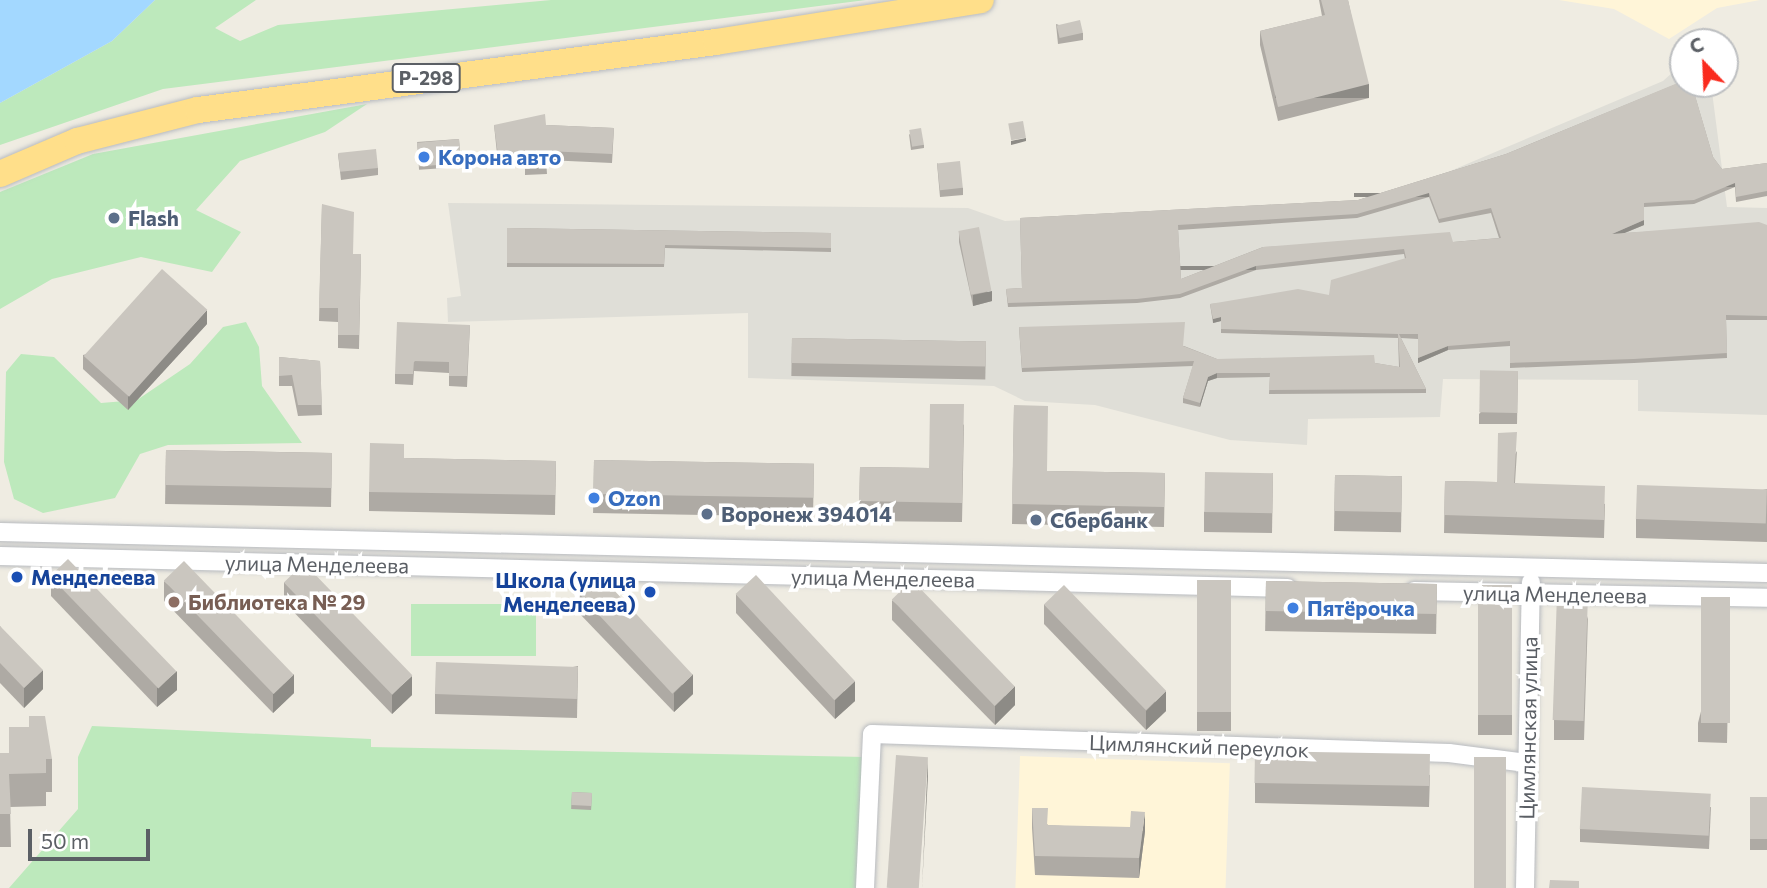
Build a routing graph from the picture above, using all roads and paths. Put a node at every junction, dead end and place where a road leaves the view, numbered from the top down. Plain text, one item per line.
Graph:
1 (981, 0) edge
2 (0, 174) edge
3 (0, 532) edge
4 (343, 540) junction
5 (0, 556) edge
6 (344, 565) junction
7 (1530, 568) junction
8 (1767, 573) edge
9 (1307, 588) edge
10 (1387, 590) edge
11 (1531, 593) junction
12 (1767, 598) edge
13 (1526, 763) junction
14 (865, 888) edge
15 (1525, 888) edge

1 - 2 highway, Р-298
3 - 4 street, улица Менделеева
4 - 6 street
4 - 7 street, улица Менделеева
5 - 6 street, улица Менделеева
6 - 9 street, улица Менделеева
7 - 8 street, улица Менделеева
7 - 11 street, Цимлянская улица
10 - 11 street, улица Менделеева
11 - 12 street, улица Менделеева
11 - 13 street, Цимлянская улица
13 - 14 street, Цимлянский переулок
13 - 15 street, Цимлянская улица

